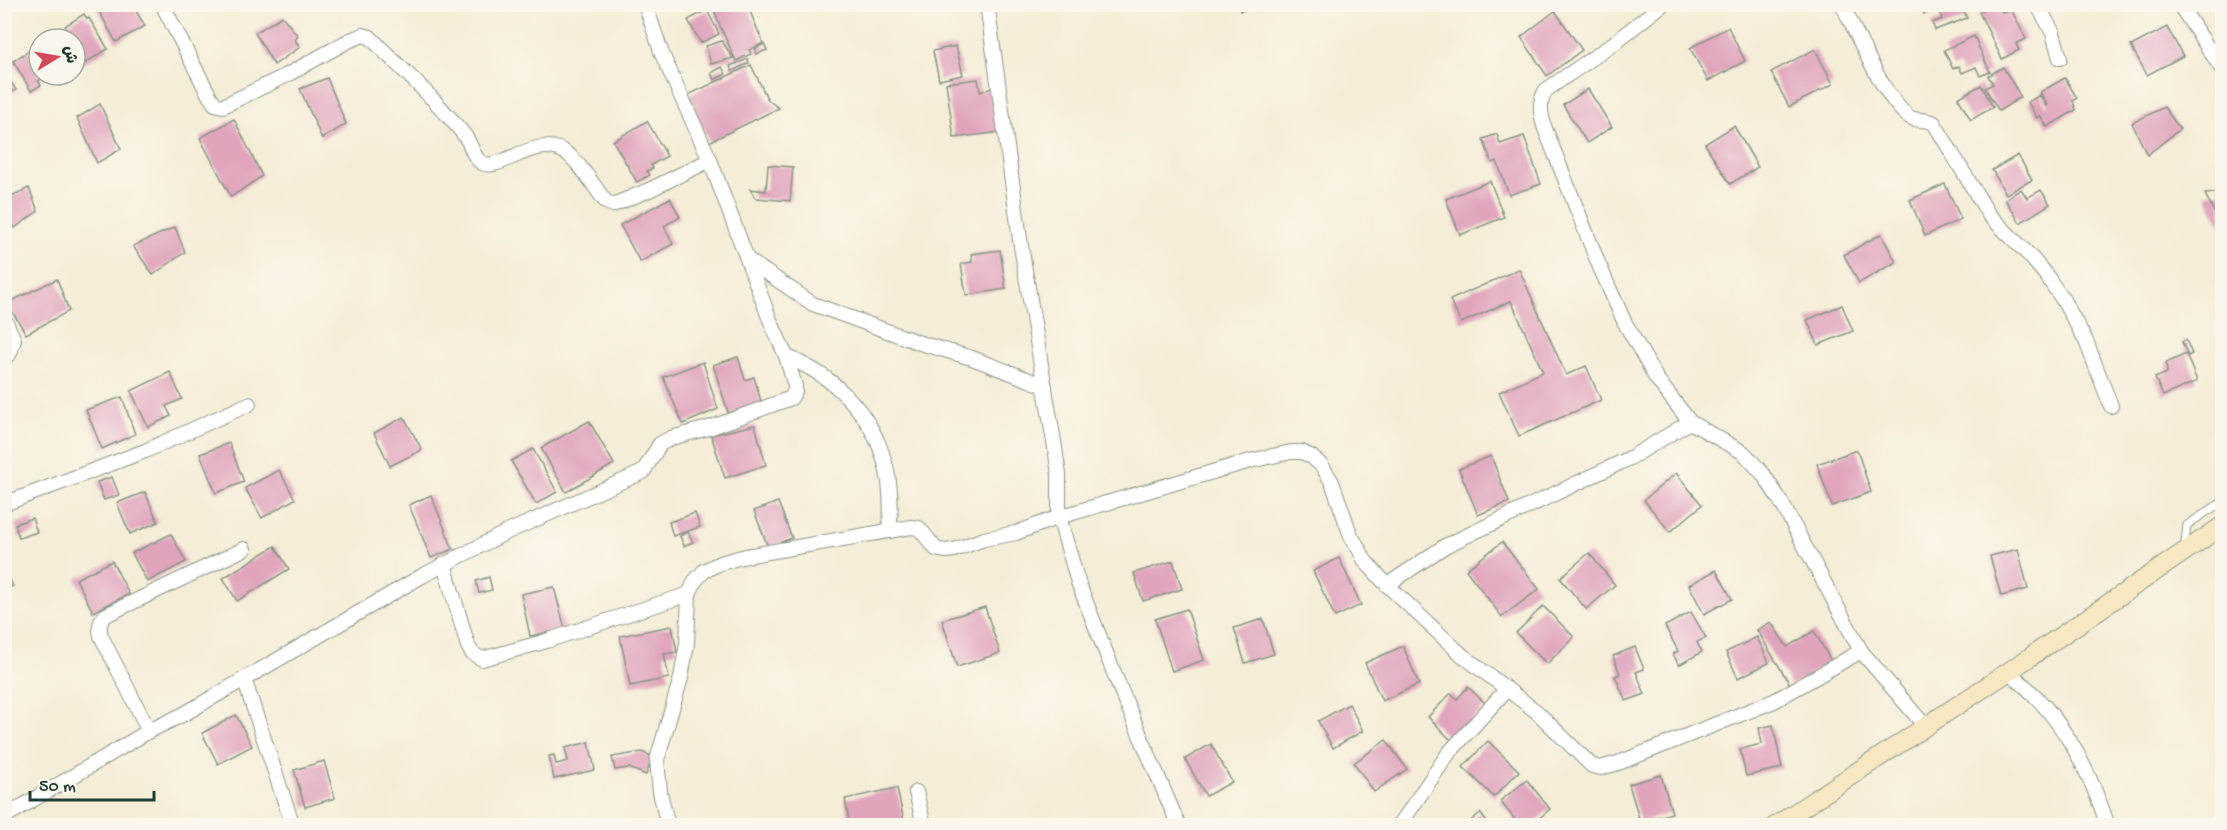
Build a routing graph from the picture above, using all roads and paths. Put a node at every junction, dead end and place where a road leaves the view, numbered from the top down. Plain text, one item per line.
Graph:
1 (162, 4) edge
2 (645, 4) edge
3 (987, 4) edge
4 (1663, 4) edge
5 (1842, 4) edge
6 (2037, 4) edge
7 (2179, 4) edge
8 (2060, 58) dead end
9 (2223, 69) edge
10 (710, 160) junction
11 (748, 260) junction
12 (4, 318) edge
13 (786, 356) junction
14 (4, 358) edge
15 (1045, 386) junction
16 (249, 404) dead end
17 (2111, 406) dead end
18 (1690, 422) junction
19 (2223, 502) edge
20 (4, 504) edge
21 (1059, 517) junction
22 (2223, 526) edge
23 (889, 531) junction
24 (244, 549) dead end
25 (2184, 553) junction
26 (444, 564) junction
27 (1387, 585) junction
28 (689, 594) junction
29 (1861, 651) junction
30 (2008, 672) junction
31 (244, 679) junction
32 (1507, 689) junction
33 (1924, 726) junction
34 (150, 731) junction
35 (916, 792) dead end
36 (4, 817) edge
37 (293, 825) edge
38 (668, 825) edge
39 (924, 825) edge
40 (1179, 825) edge
41 (1399, 825) edge
42 (1775, 825) edge
43 (2108, 825) edge

1 - 10 street
2 - 10 street
3 - 15 street
4 - 18 street
5 - 17 street
6 - 8 street
7 - 9 street
10 - 11 street
11 - 13 street
11 - 15 street
12 - 14 street
13 - 23 street
13 - 26 street
15 - 21 street
16 - 20 street
18 - 27 street
18 - 29 street
19 - 25 lane
21 - 23 street
21 - 27 street
21 - 40 street
22 - 25 main road
23 - 28 street
24 - 34 street
25 - 30 main road
26 - 28 street
26 - 31 street
27 - 32 street
28 - 38 street
29 - 32 street
29 - 33 street
30 - 33 main road
30 - 43 street
31 - 34 street
31 - 37 street
32 - 41 street
33 - 42 main road
34 - 36 street
35 - 39 street

